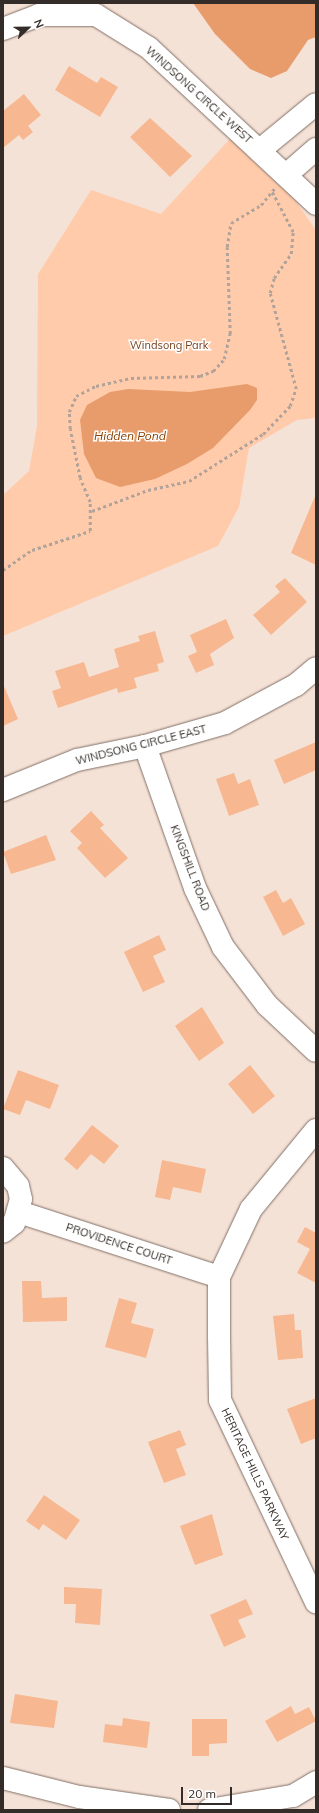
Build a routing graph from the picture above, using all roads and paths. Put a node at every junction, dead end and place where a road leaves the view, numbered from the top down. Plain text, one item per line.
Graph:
1 (3, 29) edge
2 (316, 104) edge
3 (316, 149) edge
4 (260, 150) junction
5 (279, 184) junction
6 (316, 204) edge
7 (91, 511) junction
8 (3, 570) edge
9 (316, 668) edge
10 (145, 746) junction
11 (3, 790) edge
12 (316, 1051) edge
13 (316, 1130) edge
14 (3, 1168) edge
15 (19, 1212) junction
16 (3, 1232) edge
17 (219, 1277) junction
18 (316, 1602) edge
19 (3, 1778) edge
20 (316, 1782) edge
21 (77, 1804) edge
22 (169, 1810) edge
23 (209, 1810) edge

1 - 4 street, WINDSONG CIRCLE WEST
2 - 4 street
3 - 5 street
4 - 5 street
5 - 6 street
5 - 7 path
5 - 7 path
7 - 8 path
9 - 10 street, WINDSONG CIRCLE EAST
10 - 11 street, WINDSONG CIRCLE EAST
10 - 12 street, KINGSHILL ROAD
13 - 17 street, HERITAGE HILLS PARKWAY
14 - 15 street
15 - 16 street
15 - 17 street, PROVIDENCE COURT
17 - 18 street, HERITAGE HILLS PARKWAY
19 - 21 street
20 - 23 street
21 - 22 street

